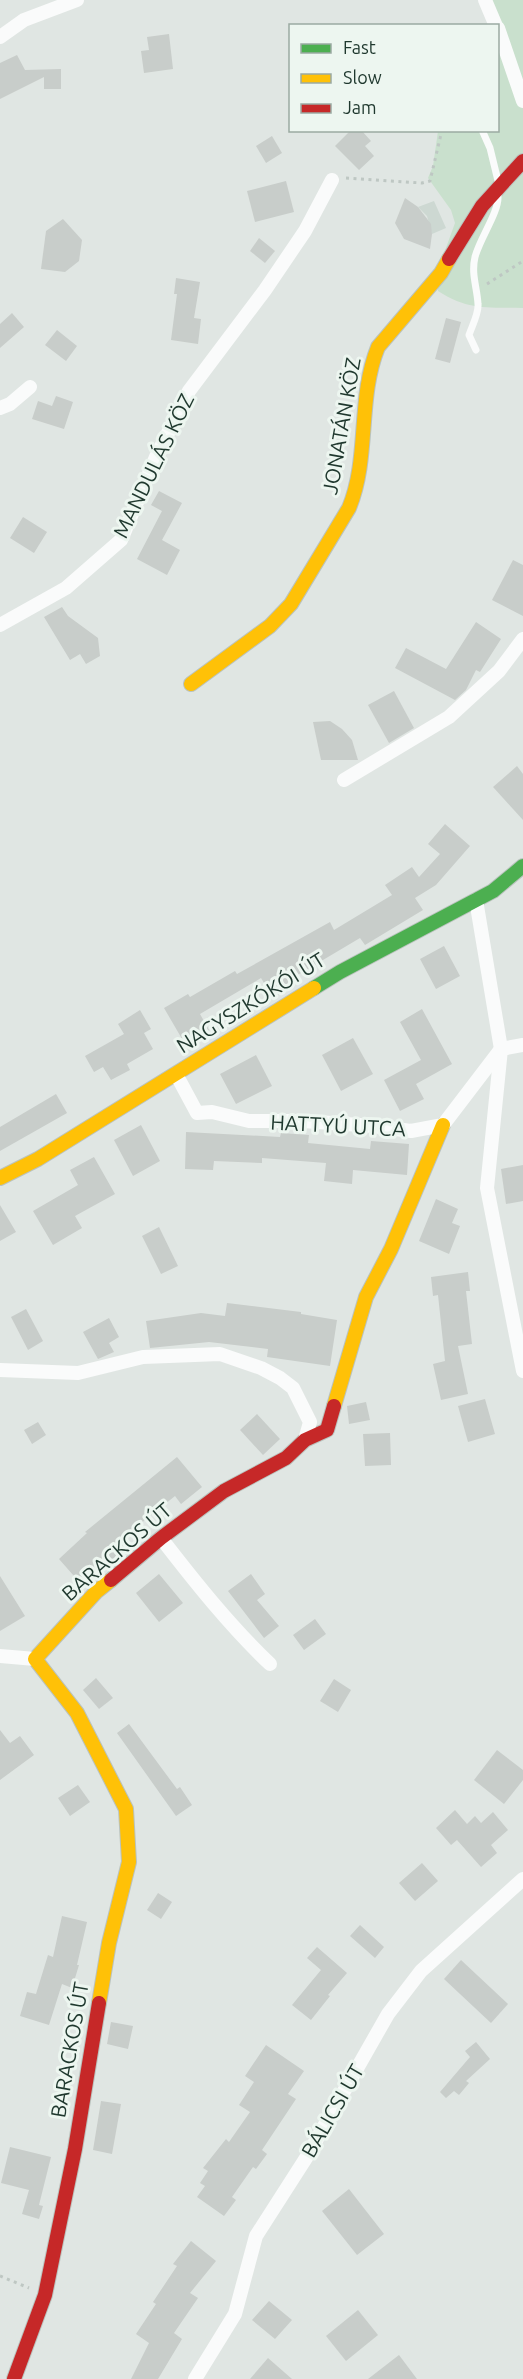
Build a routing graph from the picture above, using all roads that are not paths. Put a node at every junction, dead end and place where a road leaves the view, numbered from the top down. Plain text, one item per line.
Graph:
1 (77, 0) edge
2 (485, 0) edge
3 (496, 24) edge
4 (499, 32) edge
5 (0, 37) edge
6 (523, 101) edge
7 (483, 132) edge
8 (523, 161) edge
9 (338, 179) road end
10 (499, 189) junction
11 (476, 350) dead end
12 (30, 387) dead end
13 (0, 408) edge
14 (0, 625) edge
15 (523, 639) edge
16 (191, 684) dead end
17 (344, 780) dead end
18 (523, 866) edge
19 (476, 900) junction
20 (523, 1045) edge
21 (501, 1049) junction
22 (176, 1074) junction
23 (443, 1125) junction
24 (0, 1178) edge
25 (0, 1370) edge
26 (523, 1371) edge
27 (305, 1440) junction
28 (161, 1538) junction
29 (0, 1656) edge
30 (35, 1659) junction
31 (270, 1664) dead end
32 (523, 1879) edge
33 (14, 2379) edge
34 (195, 2379) edge

1 - 5 street
2 - 3 street
4 - 6 street
7 - 10 lane
8 - 10 street, JONATÁN KÖZ
9 - 14 street, MANDULÁS KÖZ
10 - 11 lane
10 - 16 street, JONATÁN KÖZ
12 - 13 street
15 - 17 street
18 - 19 street, NAGYSZKÓKÓI ÚT
19 - 21 street
19 - 22 street, NAGYSZKÓKÓI ÚT
20 - 21 street
21 - 23 street
21 - 26 street
22 - 23 street, HATTYÚ UTCA
22 - 24 street, NAGYSZKÓKÓI ÚT
23 - 27 street, BARACKOS ÚT
25 - 27 street
27 - 28 street, BARACKOS ÚT
28 - 30 street, BARACKOS ÚT
28 - 31 street
29 - 30 street
30 - 33 street, BARACKOS ÚT
32 - 34 street, BÁLICSI ÚT

